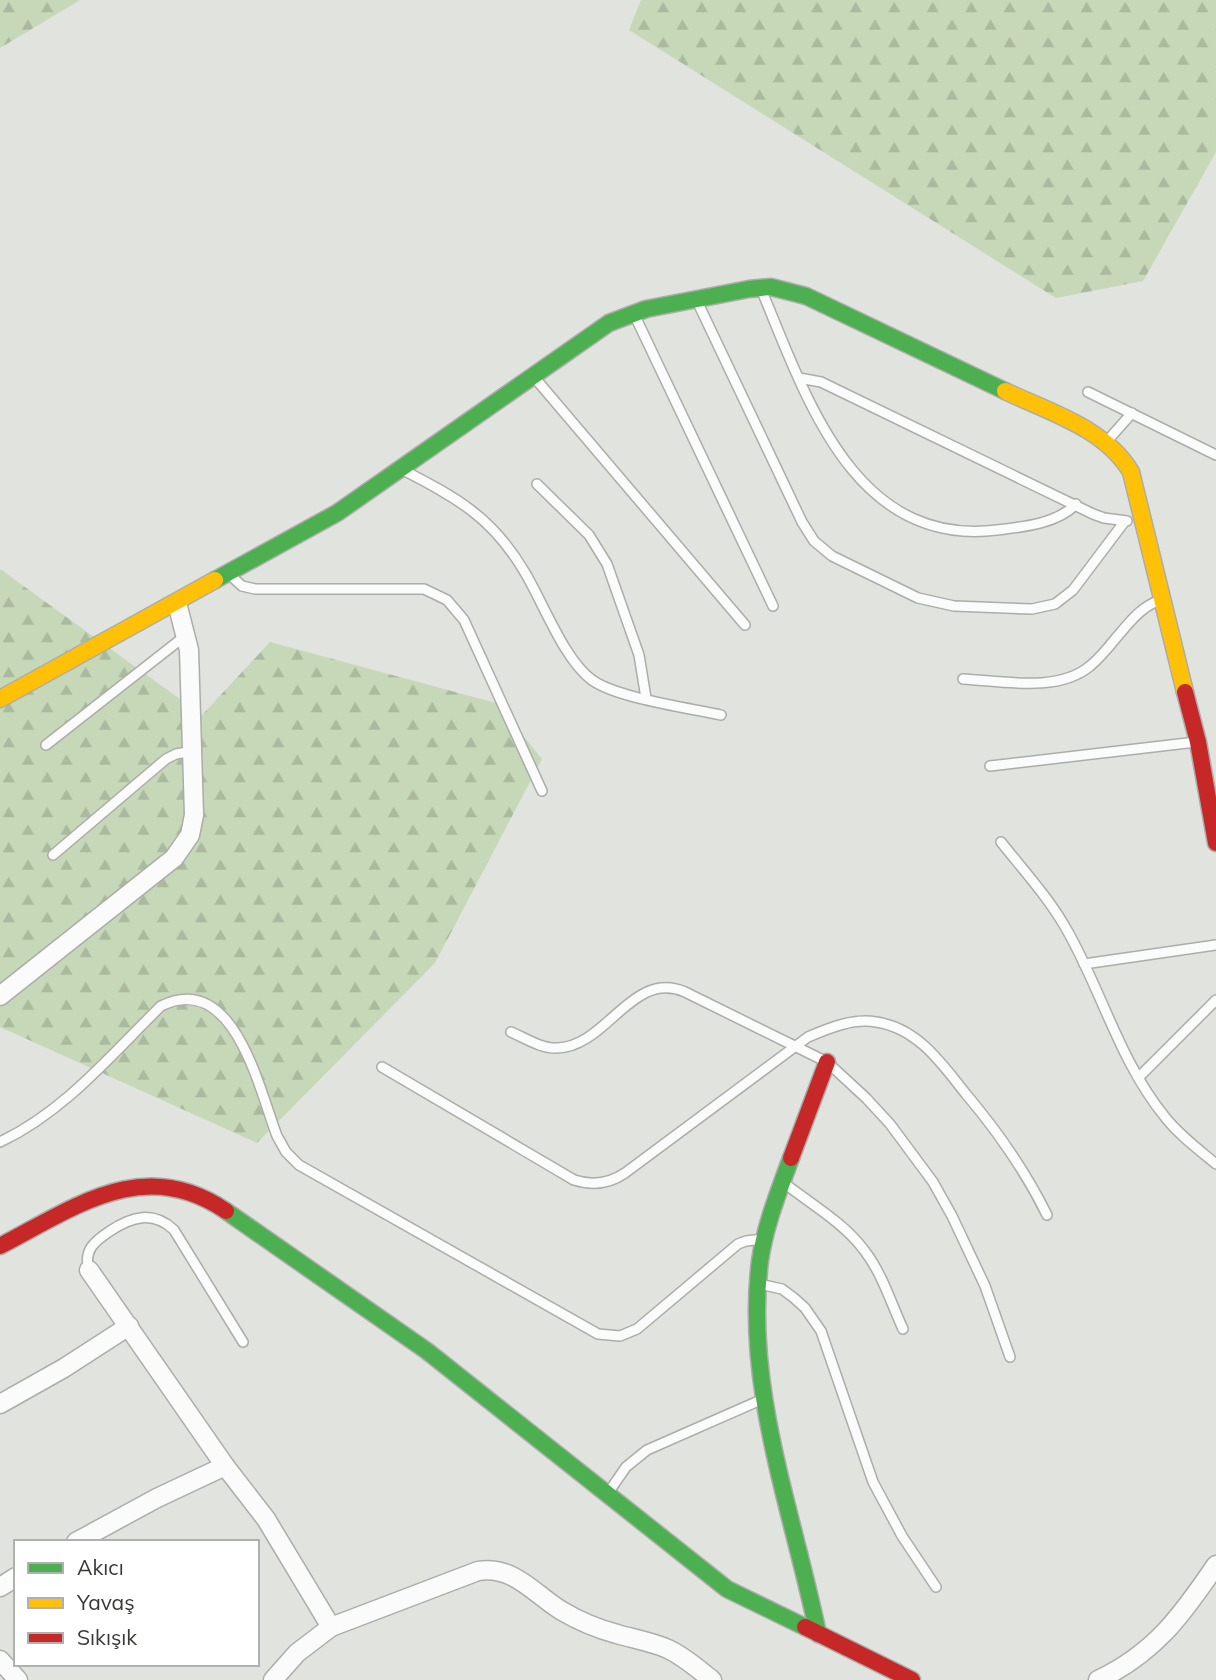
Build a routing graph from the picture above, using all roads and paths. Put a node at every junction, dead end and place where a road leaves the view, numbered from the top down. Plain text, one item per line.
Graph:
1 (760, 288) junction
2 (696, 299) junction
3 (633, 312) junction
4 (533, 376) junction
5 (799, 378) junction
6 (1088, 392) dead end
7 (1132, 413) junction
8 (1107, 442) junction
9 (1216, 455) edge
10 (401, 469) junction
11 (537, 484) dead end
12 (1076, 504) junction
13 (1142, 518) junction
14 (1125, 521) junction
15 (229, 573) junction
16 (1163, 600) junction
17 (177, 603) junction
18 (773, 606) dead end
19 (745, 625) dead end
20 (187, 635) junction
21 (963, 679) dead end
22 (646, 698) junction
23 (0, 699) edge
24 (721, 715) dead end
25 (1198, 742) junction
26 (46, 745) dead end
27 (193, 751) junction
28 (1209, 764) edge
29 (990, 766) dead end
30 (541, 791) dead end
31 (1001, 842) dead end
32 (1216, 844) edge
33 (53, 855) dead end
34 (1216, 945) edge
35 (1084, 964) junction
36 (0, 996) edge
37 (1216, 1000) edge
38 (511, 1032) dead end
39 (794, 1046) junction
40 (827, 1062) junction
41 (382, 1066) dead end
42 (1139, 1077) junction
43 (0, 1142) edge
44 (1216, 1164) edge
45 (783, 1182) junction
46 (1047, 1215) dead end
47 (764, 1239) junction
48 (0, 1246) edge
49 (89, 1270) joint
50 (758, 1284) junction
51 (129, 1325) junction
52 (903, 1329) dead end
53 (243, 1342) dead end
54 (1010, 1357) dead end
55 (765, 1398) junction
56 (0, 1404) edge
57 (225, 1466) junction
58 (606, 1495) junction
59 (80, 1540) edge
60 (1216, 1564) edge
61 (936, 1587) dead end
62 (331, 1627) junction
63 (818, 1634) junction
64 (0, 1660) edge
65 (18, 1680) edge
66 (273, 1680) edge
67 (712, 1680) edge
68 (912, 1680) edge
69 (1098, 1680) edge

1 - 2 street
1 - 5 lane
1 - 8 street
2 - 3 street
2 - 14 lane
3 - 4 street
3 - 18 lane
4 - 10 street
4 - 19 lane
5 - 12 lane
5 - 12 lane
6 - 7 lane
7 - 8 lane
7 - 9 lane
8 - 13 street
10 - 15 street
10 - 22 lane
11 - 22 lane
12 - 14 lane
13 - 14 lane
13 - 16 street
15 - 17 street
15 - 30 lane
16 - 21 lane
16 - 25 street
17 - 20 street
17 - 23 street
20 - 26 lane
20 - 27 street
22 - 24 lane
25 - 28 street
25 - 29 lane
27 - 33 lane
27 - 36 street
28 - 32 street
31 - 35 lane
34 - 35 lane
35 - 42 lane
37 - 42 lane
38 - 39 lane
39 - 40 lane
39 - 41 lane
39 - 46 lane
40 - 45 street
40 - 54 lane
42 - 44 lane
43 - 47 lane
45 - 47 street
45 - 52 lane
47 - 50 street
48 - 58 street
49 - 51 street
49 - 53 lane
50 - 55 street
50 - 61 lane
51 - 56 street
51 - 57 street
55 - 58 lane
55 - 63 street
57 - 59 street
57 - 62 street
58 - 63 street
60 - 69 street
62 - 66 street
62 - 67 street
63 - 68 street
64 - 65 street

